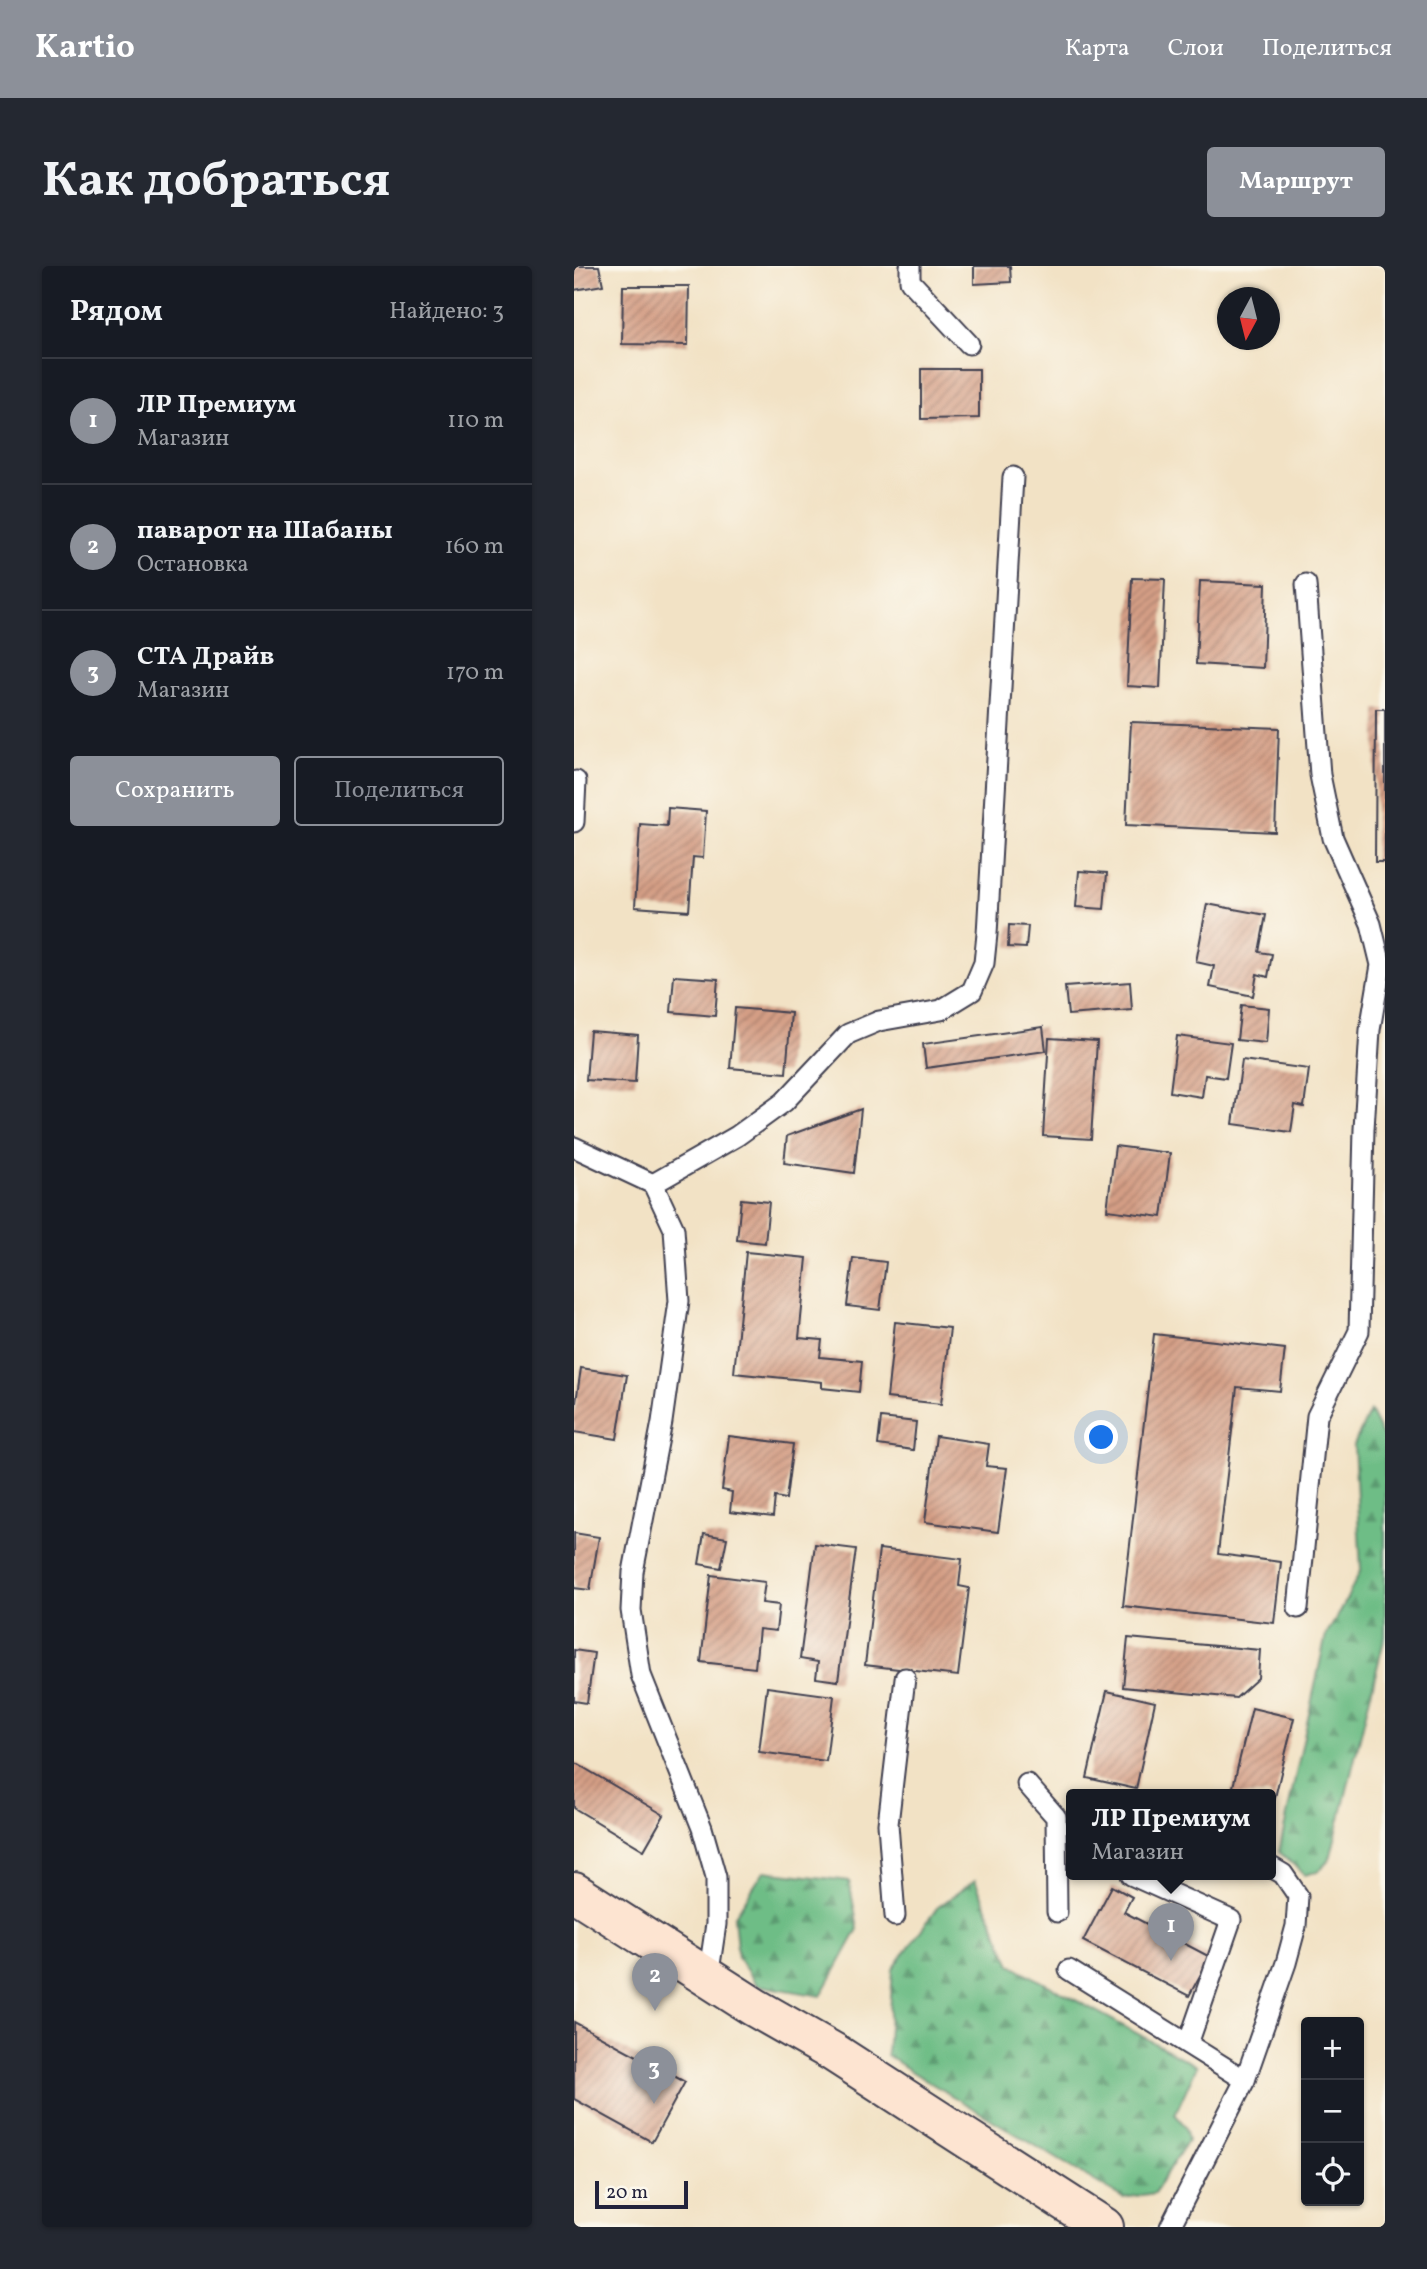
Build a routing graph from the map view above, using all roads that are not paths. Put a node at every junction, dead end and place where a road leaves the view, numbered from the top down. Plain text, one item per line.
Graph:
1 (910, 266) edge
2 (969, 344) dead end
3 (1013, 477) dead end
4 (1306, 584) dead end
5 (576, 781) dead end
6 (574, 822) edge
7 (1383, 964) edge
8 (574, 1147) edge
9 (653, 1184) junction
10 (1298, 1608) dead end
11 (905, 1678) dead end
12 (1027, 1784) dead end
13 (1276, 1870) edge
14 (1142, 1880) edge
15 (574, 1892) edge
16 (1057, 1912) dead end
17 (895, 1916) dead end
18 (1069, 1970) dead end
19 (708, 1978) junction
20 (1188, 2044) junction
21 (1245, 2080) junction
22 (1104, 2227) edge
23 (1170, 2227) edge

1 - 2 lane
3 - 9 lane
4 - 7 lane
5 - 6 lane
7 - 10 lane
8 - 9 lane
9 - 19 lane
11 - 17 lane
12 - 16 lane
13 - 21 lane
14 - 20 lane
15 - 19 main road
18 - 20 lane
19 - 22 main road
20 - 21 lane
21 - 23 lane

